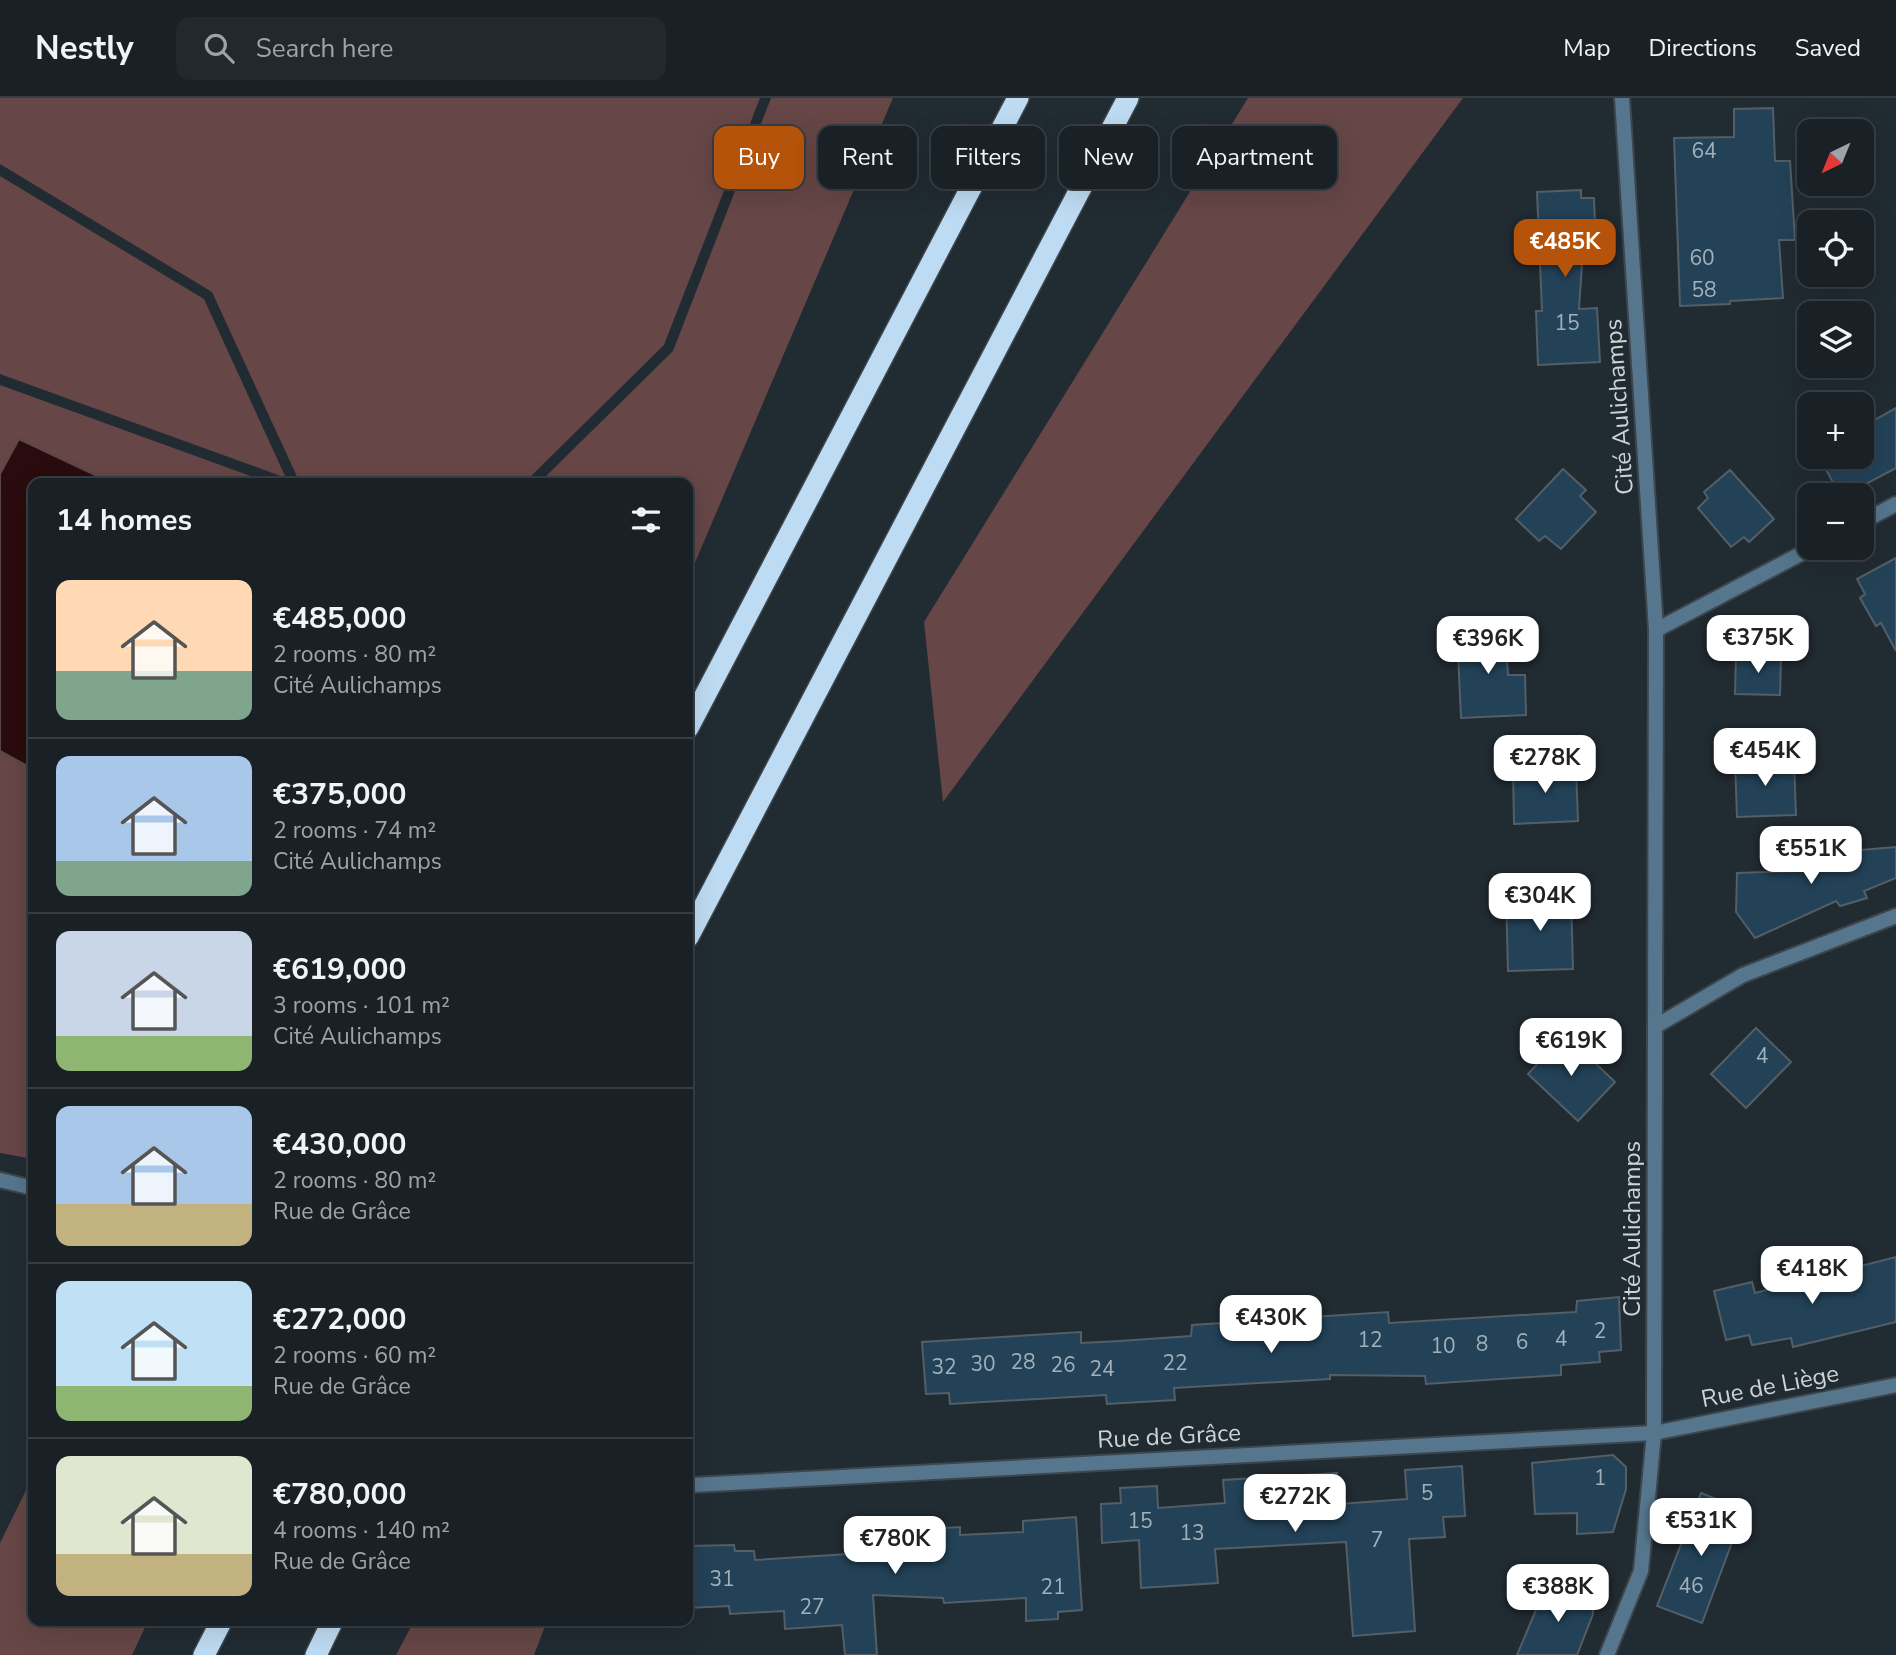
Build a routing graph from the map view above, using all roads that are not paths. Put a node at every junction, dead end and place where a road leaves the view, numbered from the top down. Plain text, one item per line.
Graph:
1 (1018, 98) edge
2 (1128, 98) edge
3 (1622, 98) edge
4 (1896, 504) edge
5 (1874, 516) edge
6 (1797, 556) edge
7 (1656, 630) junction
8 (693, 718) edge
9 (1896, 916) edge
10 (693, 927) edge
11 (1657, 1026) junction
12 (0, 1180) edge
13 (28, 1187) edge
14 (1896, 1385) edge
15 (1654, 1433) junction
16 (693, 1483) edge
17 (219, 1626) edge
18 (330, 1626) edge
19 (204, 1655) edge
20 (316, 1655) edge
21 (1607, 1655) edge

1 - 8 highway
2 - 10 highway
3 - 7 street, Cité Aulichamps
4 - 5 street
6 - 7 street
7 - 11 street, Cité Aulichamps
9 - 11 street
11 - 15 street, Cité Aulichamps
12 - 13 street
14 - 15 street, Rue de Liège
15 - 16 street, Rue de Grâce
15 - 21 street, Cité Aulichamps
17 - 19 highway
18 - 20 highway

